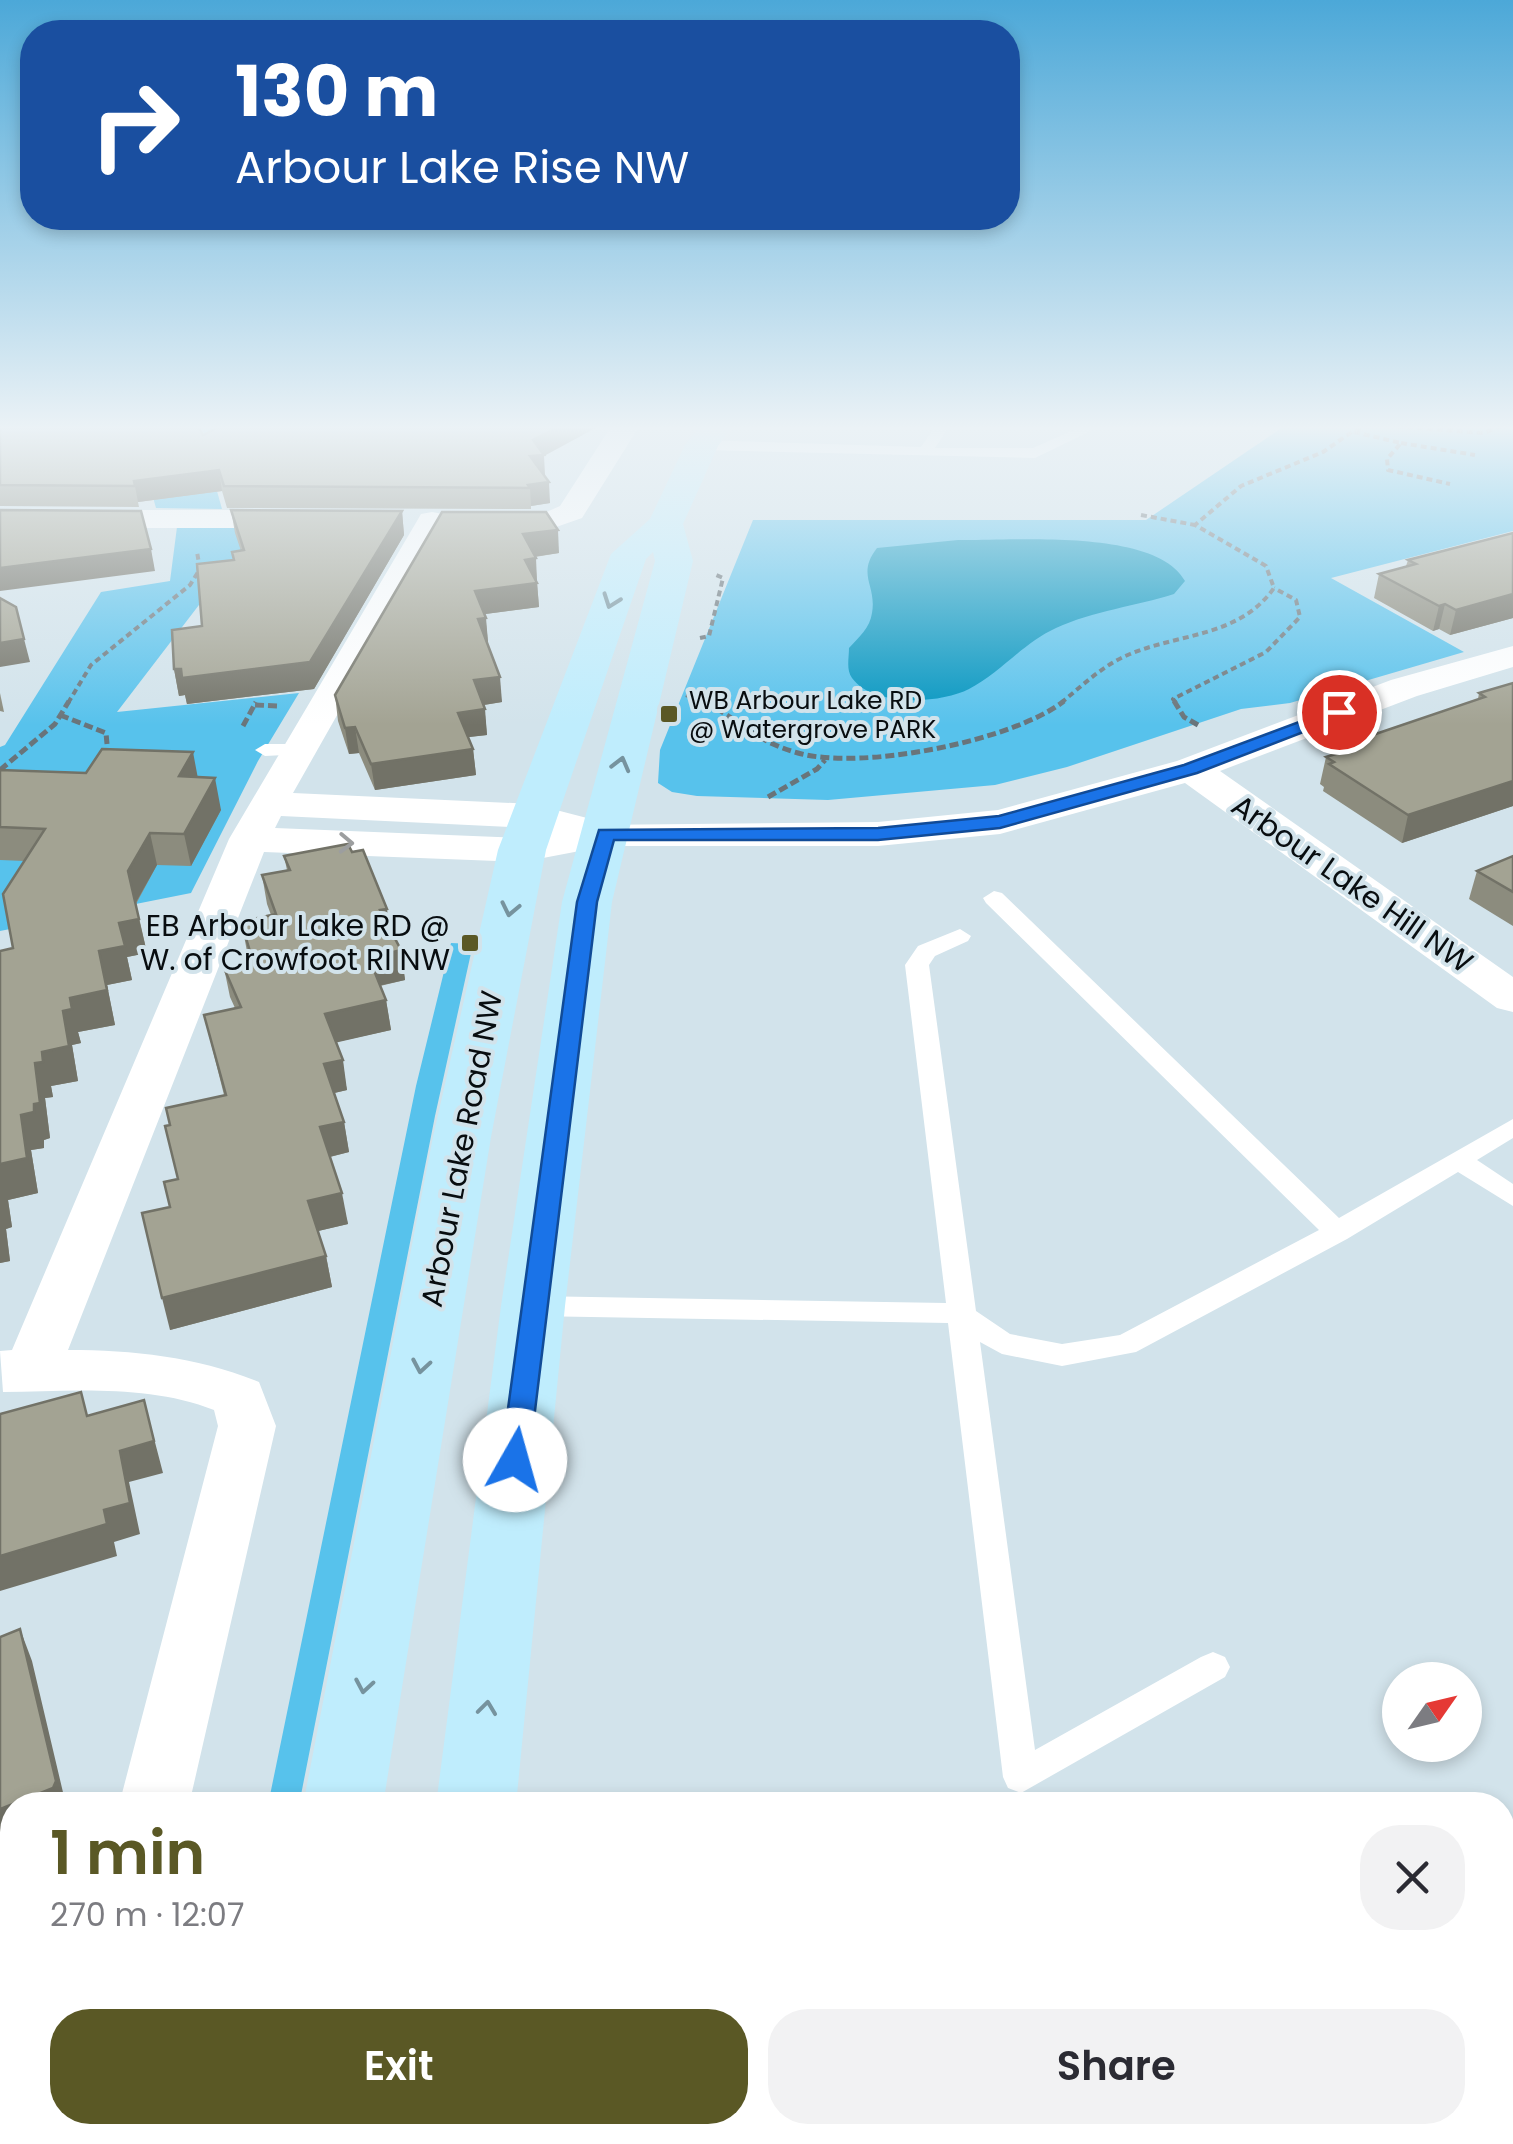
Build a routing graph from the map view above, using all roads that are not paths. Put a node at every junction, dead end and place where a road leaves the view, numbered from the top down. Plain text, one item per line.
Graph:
1 (429, 525) edge
2 (664, 525) edge
3 (665, 525) edge
4 (1513, 656) edge
5 (1191, 769) junction
6 (260, 822) junction
7 (528, 833) junction
8 (606, 834) junction
9 (994, 898) dead end
10 (960, 936) dead end
11 (1513, 998) edge
12 (1513, 1128) edge
13 (1458, 1160) junction
14 (1513, 1198) edge
15 (1337, 1232) junction
16 (533, 1306) junction
17 (958, 1313) junction
18 (15, 1371) edge
19 (1212, 1667) dead end
20 (157, 1792) edge
21 (345, 1792) edge
22 (477, 1792) edge

1 - 6 street
2 -> 7 street, Arbour Lake Road NW
8 -> 3 street
4 - 5 street
5 - 8 street
5 - 11 street, Arbour Lake Hill NW
6 - 7 street
6 - 18 street
7 - 8 street
7 -> 21 street, Arbour Lake Road NW
8 - 16 street
9 - 15 lane
10 - 17 lane
12 - 13 lane
13 - 14 lane
13 - 15 lane
15 - 17 lane
16 - 17 lane
22 -> 16 street
17 - 19 lane
18 - 20 street

